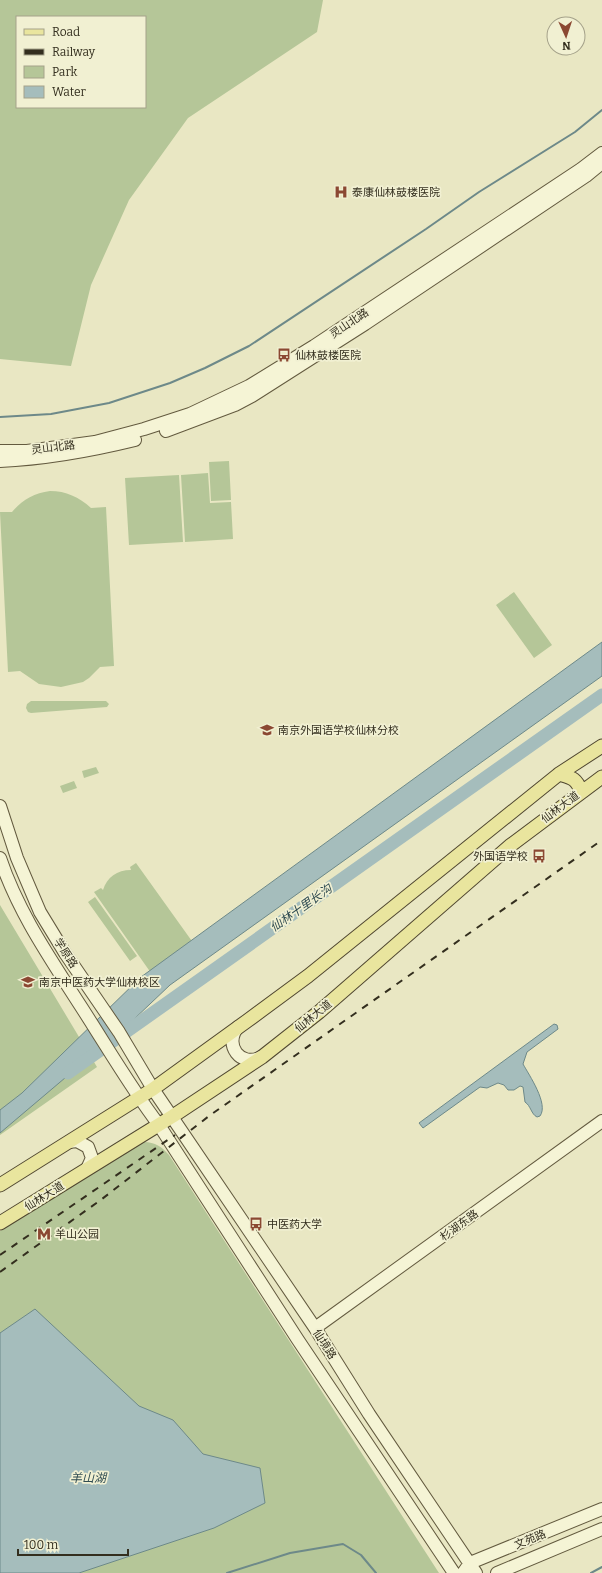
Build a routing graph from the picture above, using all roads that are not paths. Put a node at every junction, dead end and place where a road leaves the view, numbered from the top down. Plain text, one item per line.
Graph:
1 (602, 153) edge
2 (602, 163) edge
3 (0, 451) edge
4 (0, 460) edge
5 (602, 746) edge
6 (559, 774) junction
7 (602, 776) edge
8 (581, 791) junction
9 (0, 806) edge
10 (0, 858) edge
11 (238, 1027) junction
12 (262, 1057) junction
13 (153, 1089) junction
14 (138, 1097) junction
15 (173, 1116) junction
16 (602, 1121) edge
17 (159, 1125) junction
18 (69, 1142) junction
19 (87, 1169) junction
20 (0, 1185) edge
21 (0, 1224) edge
22 (315, 1328) junction
23 (602, 1509) edge
24 (602, 1529) edge
25 (473, 1568) edge
26 (454, 1573) edge
27 (462, 1573) edge
28 (497, 1573) edge

1 - 3 main road, 灵山北路
2 - 4 main road, 灵山北路
5 - 6 main road
6 - 8 main road
6 - 11 main road
7 - 8 main road, 仙林大道
8 - 12 main road, 仙林大道
9 - 13 main road, 学原路
10 - 14 main road, 学原路
11 - 12 main road
11 - 13 main road
12 - 15 main road, 仙林大道
13 - 14 main road
13 - 15 main road, 仙境路
14 - 17 main road, 学原路
14 - 18 main road
15 - 17 main road, 仙林大道
15 - 22 main road, 仙境路
16 - 22 main road, 杉湖东路
17 - 19 main road, 仙林大道
17 - 26 main road, 仙境路
18 - 19 main road
18 - 20 main road
19 - 21 main road, 仙林大道
22 - 25 main road, 仙境路
23 - 25 main road, 文苑路
24 - 28 main road, 文苑路
25 - 27 main road, 文苑路

